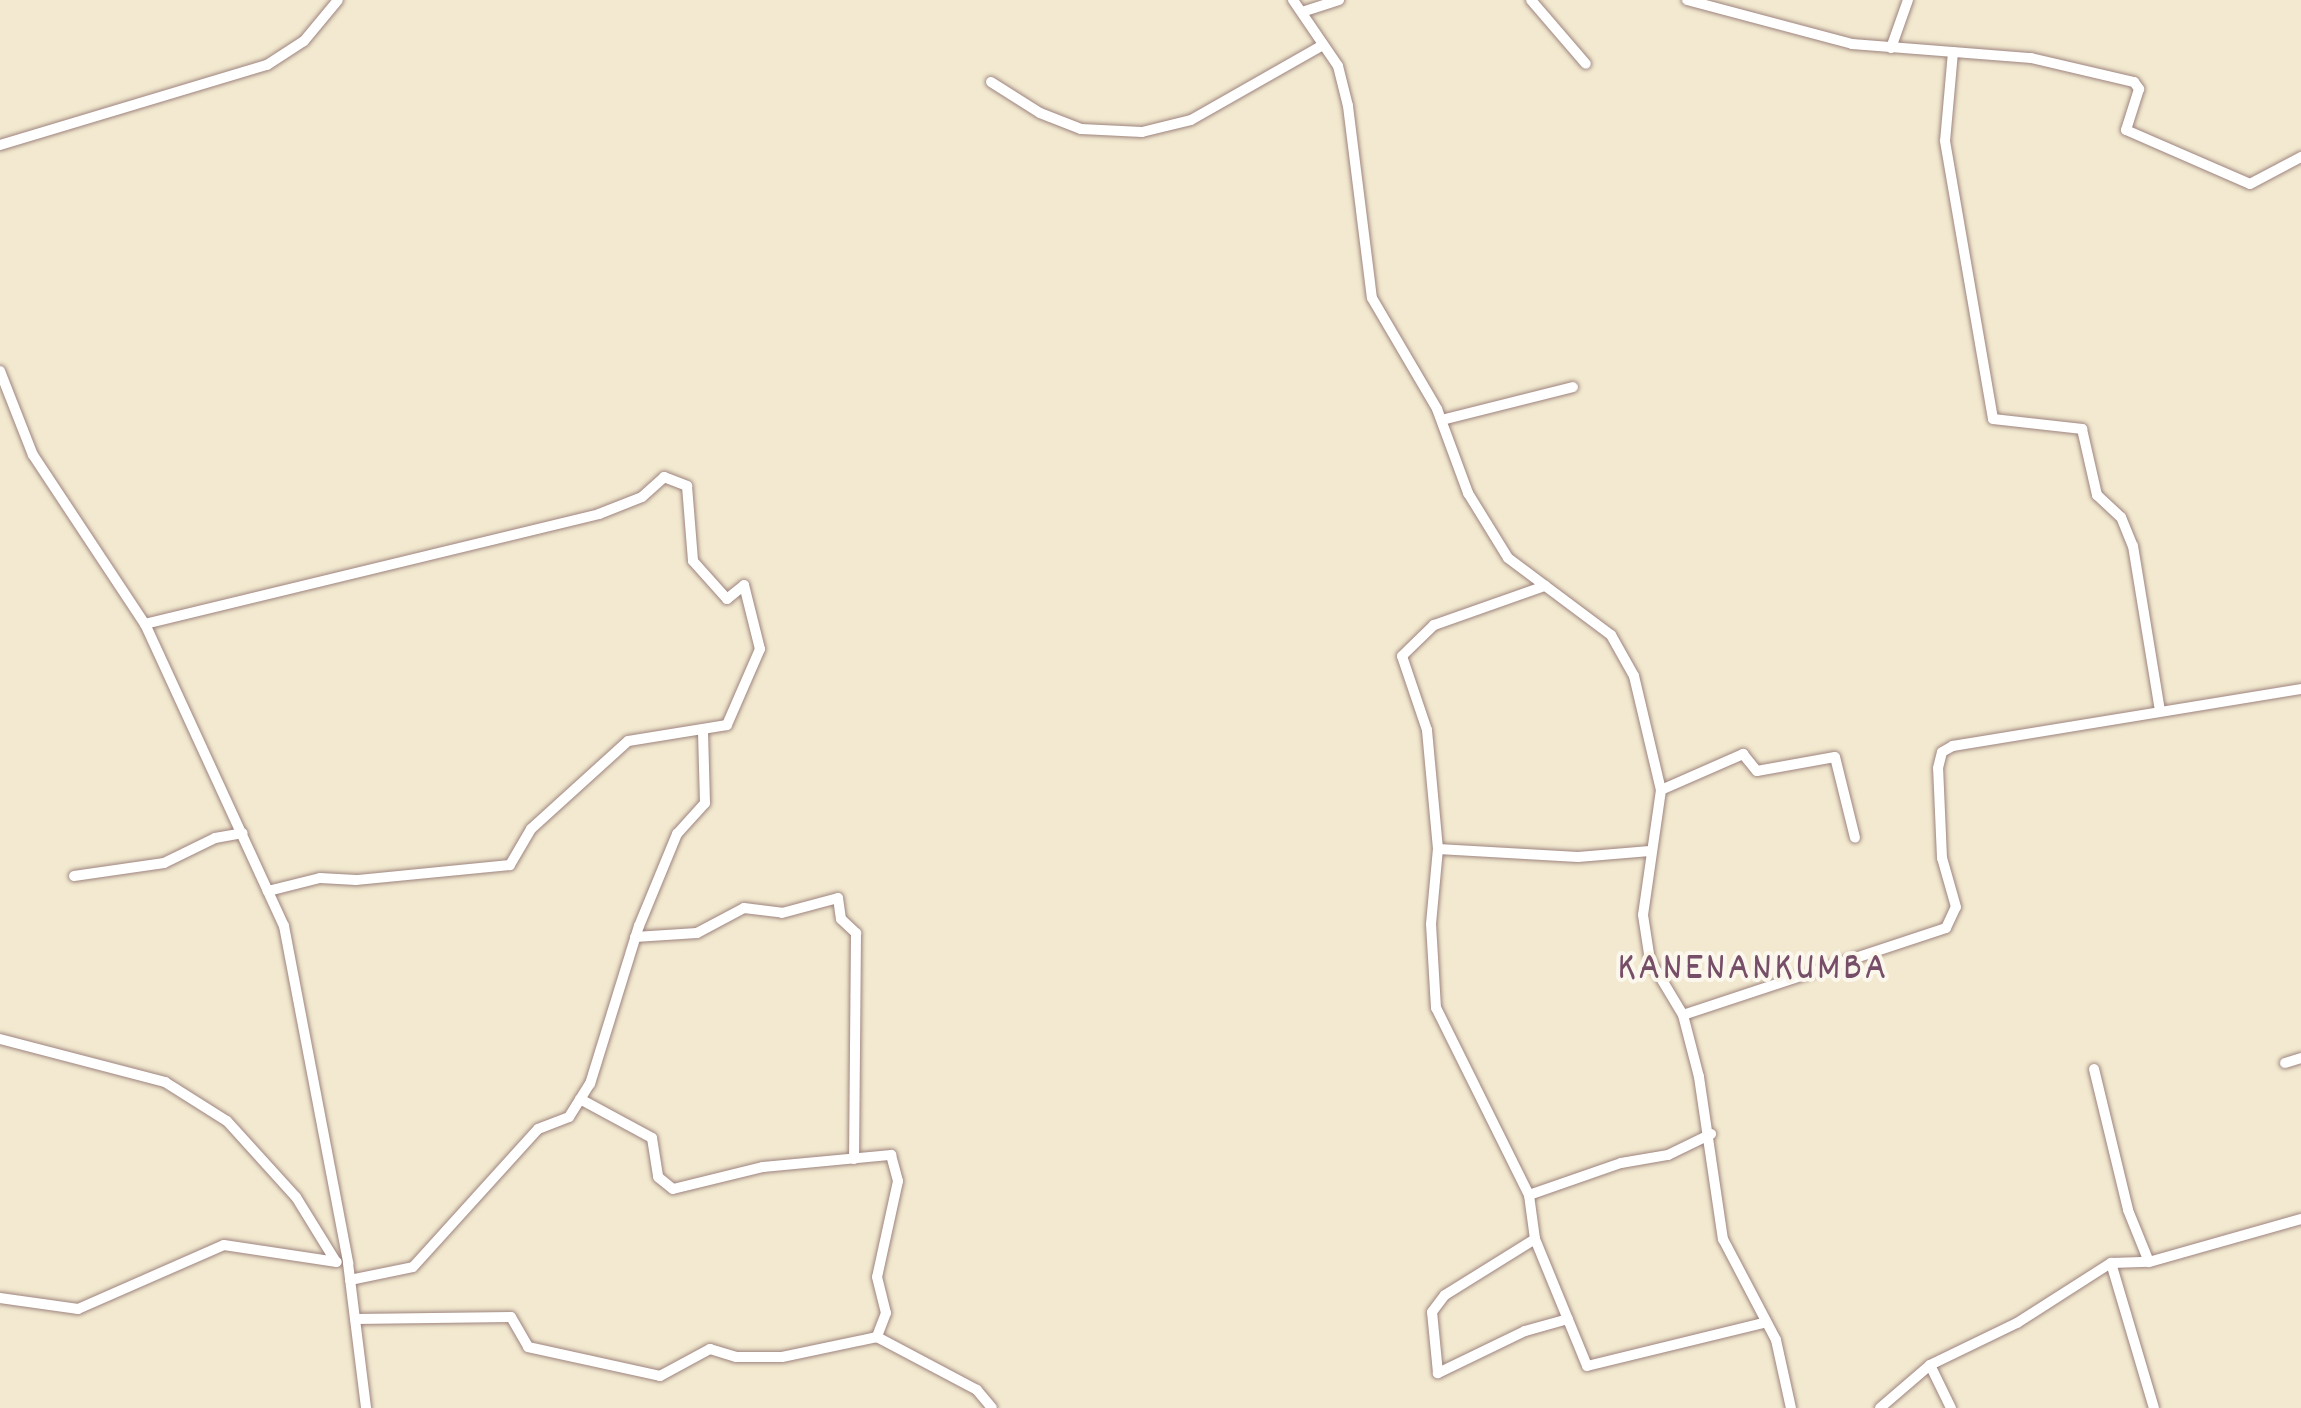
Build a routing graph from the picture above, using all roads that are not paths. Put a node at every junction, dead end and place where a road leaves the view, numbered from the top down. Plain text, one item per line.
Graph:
1 (338, 0) edge
2 (1293, 0) edge
3 (1339, 0) edge
4 (1530, 0) edge
5 (1686, 0) edge
6 (1908, 0) edge
7 (1302, 12) junction
8 (1323, 45) junction
9 (1891, 48) junction
10 (1953, 52) junction
11 (1586, 64) dead end
12 (991, 82) dead end
13 (0, 145) edge
14 (2301, 157) edge
15 (0, 371) edge
16 (1573, 386) dead end
17 (1442, 420) junction
18 (1545, 586) junction
19 (145, 624) junction
20 (2301, 689) edge
21 (2160, 712) junction
22 (703, 733) junction
23 (1661, 790) junction
24 (243, 833) junction
25 (1855, 838) dead end
26 (1438, 849) junction
27 (1650, 851) junction
28 (74, 876) dead end
29 (268, 891) junction
30 (635, 937) junction
31 (1683, 1015) junction
32 (0, 1038) edge
33 (2301, 1058) edge
34 (2285, 1063) dead end
35 (2094, 1069) dead end
36 (580, 1099) junction
37 (1711, 1134) junction
38 (854, 1159) junction
39 (1529, 1195) junction
40 (2301, 1220) edge
41 (1535, 1239) junction
42 (2150, 1262) junction
43 (342, 1263) junction
44 (2112, 1263) junction
45 (350, 1280) junction
46 (0, 1298) edge
47 (1568, 1318) junction
48 (355, 1320) junction
49 (1764, 1323) junction
50 (877, 1337) junction
51 (1930, 1365) junction
52 (366, 1408) edge
53 (992, 1408) edge
54 (1791, 1408) edge
55 (1880, 1408) edge
56 (1951, 1408) edge
57 (2154, 1408) edge

1 - 13 street
2 - 7 street
3 - 7 street
4 - 11 street
5 - 9 street
6 - 9 street
7 - 8 street
8 - 12 street
8 - 17 street
9 - 10 street
10 - 14 street
10 - 21 street
15 - 19 street
16 - 17 street
17 - 18 street
18 - 23 street
18 - 26 street
19 - 22 street
19 - 24 street
20 - 21 street
21 - 31 street
22 - 29 street
22 - 30 street
23 - 25 street
23 - 27 street
24 - 28 street
24 - 29 street
26 - 27 street
26 - 39 street
27 - 31 street
29 - 43 street
30 - 36 street
30 - 38 street
31 - 37 street
32 - 43 street
33 - 34 street
35 - 42 street
36 - 38 street
36 - 45 street
37 - 39 street
37 - 49 street
38 - 50 street
39 - 41 street
40 - 42 street
41 - 47 street
41 - 47 street
42 - 44 street
43 - 45 street
43 - 46 street
44 - 51 street
44 - 57 street
45 - 48 street
47 - 49 street
48 - 50 street
48 - 52 street
49 - 54 street
50 - 53 street
51 - 55 street
51 - 56 street

